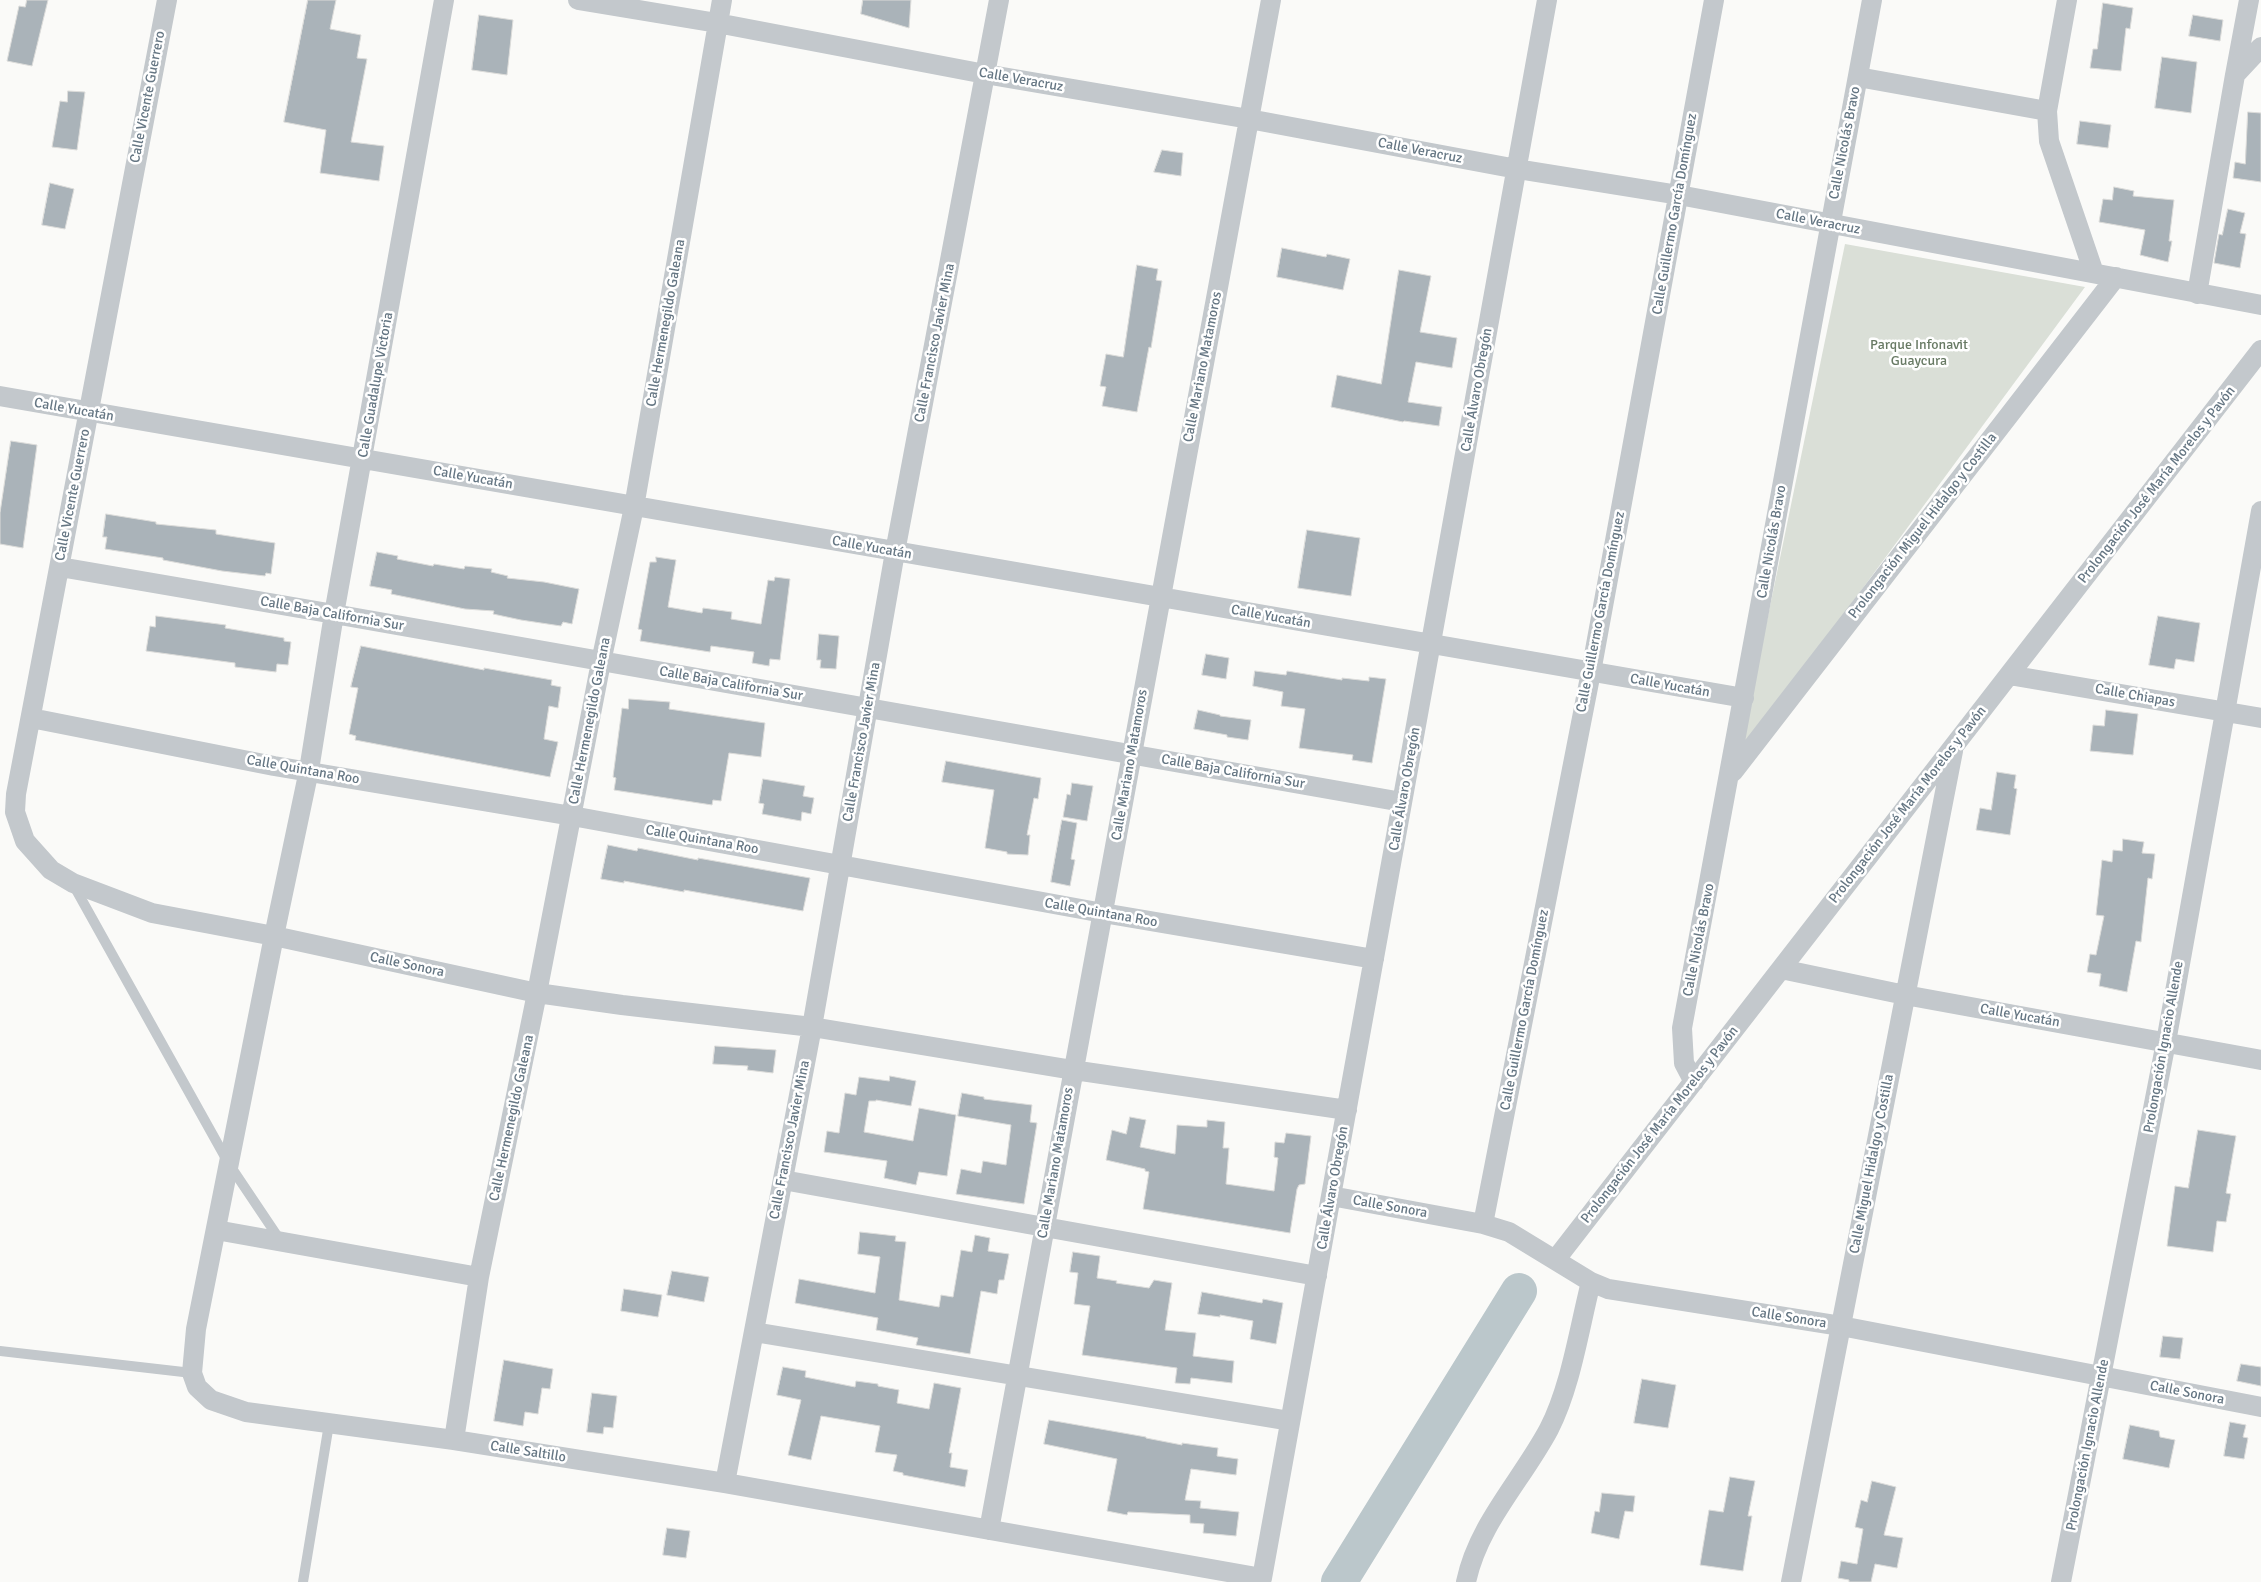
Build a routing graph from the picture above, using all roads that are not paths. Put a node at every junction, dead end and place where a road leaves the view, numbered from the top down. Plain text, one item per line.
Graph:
1 (167, 0) edge
2 (444, 0) edge
3 (578, 0) edge
4 (722, 0) edge
5 (999, 0) edge
6 (1271, 0) edge
7 (1547, 0) edge
8 (1714, 0) edge
9 (1872, 0) edge
10 (2067, 0) edge
11 (2248, 0) edge
12 (717, 23) junction
13 (2261, 48) edge
14 (985, 74) junction
15 (2235, 75) junction
16 (1858, 77) junction
17 (2047, 110) junction
18 (1249, 119) junction
19 (1517, 168) junction
20 (1678, 195) junction
21 (1830, 224) junction
22 (2094, 273) junction
23 (2116, 277) junction
24 (2197, 294) junction
25 (2261, 306) edge
26 (2261, 350) edge
27 (0, 396) edge
28 (89, 413) junction
29 (363, 458) junction
30 (634, 507) junction
31 (2261, 511) edge
32 (896, 552) junction
33 (60, 567) junction
34 (1160, 598) junction
35 (334, 614) junction
36 (1431, 644) junction
37 (601, 662) junction
38 (1591, 672) junction
39 (2009, 675) junction
40 (1744, 698) junction
41 (869, 709) junction
42 (2224, 712) junction
43 (31, 718) junction
44 (2261, 718) edge
45 (1954, 747) junction
46 (1131, 754) junction
47 (309, 770) junction
48 (1730, 775) junction
49 (1402, 802) junction
50 (572, 816) junction
51 (25, 842) joint
52 (839, 865) junction
53 (73, 884) junction
54 (1103, 914) junction
55 (274, 936) junction
56 (1374, 959) junction
57 (1780, 969) junction
58 (537, 993) junction
59 (1905, 995) junction
60 (812, 1027) junction
61 (2166, 1042) junction
62 (2261, 1060) edge
63 (1073, 1070) junction
64 (1694, 1082) junction
65 (1346, 1110) junction
66 (229, 1164) junction
67 (783, 1180) junction
68 (1331, 1196) junction
69 (1483, 1224) junction
70 (1045, 1227) junction
71 (216, 1230) junction
72 (280, 1241) junction
73 (1556, 1259) junction
74 (1317, 1276) junction
75 (479, 1277) junction
76 (1591, 1282) junction
77 (1840, 1326) junction
78 (754, 1332) junction
79 (0, 1351) edge
80 (192, 1373) junction
81 (1017, 1376) junction
82 (2102, 1377) junction
83 (2261, 1407) edge
84 (1290, 1422) junction
85 (330, 1424) junction
86 (454, 1440) junction
87 (725, 1483) junction
88 (989, 1530) junction
89 (1264, 1580) edge
90 (303, 1582) edge
91 (1466, 1582) edge
92 (1791, 1582) edge
93 (2061, 1582) edge

1 - 28 street, Calle Vicente Guerrero
2 - 29 street, Calle Guadalupe Victoria
3 - 12 street, Calle Veracruz
4 - 12 street, Calle Hermenegildo Galeana
5 - 14 street, Calle Francisco Javier Mina
6 - 18 street, Calle Mariano Matamoros
7 - 19 street, Calle Álvaro Obregón
8 - 20 street, Calle Guillermo García Domínguez
9 - 16 street, Calle Nicolás Bravo
10 - 17 street
11 - 15 street
12 - 14 street, Calle Veracruz
12 - 30 street, Calle Hermenegildo Galeana
13 - 15 street
14 - 18 street, Calle Veracruz
14 - 32 street, Calle Francisco Javier Mina
15 - 24 street
16 - 17 street
16 - 21 street, Calle Nicolás Bravo
17 - 22 street
18 - 19 street, Calle Veracruz
18 - 34 street, Calle Mariano Matamoros
19 - 20 street, Calle Veracruz
19 - 36 street, Calle Álvaro Obregón
20 - 21 street, Calle Veracruz
20 - 38 street, Calle Guillermo García Domínguez
21 - 22 street, Calle Veracruz
21 - 40 street, Calle Nicolás Bravo
22 - 23 street, Calle Veracruz
23 - 24 street, Calle Veracruz
23 - 48 street, Prolongación Miguel Hidalgo y Costilla
24 - 25 street, Calle Veracruz
26 - 39 street, Prolongación José María Morelos y Pavón
27 - 28 street, Calle Yucatán
28 - 29 street, Calle Yucatán
28 - 33 street, Calle Vicente Guerrero
29 - 30 street, Calle Yucatán
29 - 35 street, Calle Guadalupe Victoria
30 - 32 street, Calle Yucatán
30 - 37 street, Calle Hermenegildo Galeana
31 - 42 street, Prolongación Ignacio Allende
32 - 34 street, Calle Yucatán
32 - 41 street, Calle Francisco Javier Mina
33 - 35 street, Calle Baja California Sur
33 - 43 street, Calle Vicente Guerrero
34 - 36 street, Calle Yucatán
34 - 46 street, Calle Mariano Matamoros
35 - 37 street, Calle Baja California Sur
35 - 47 street, Calle Guadalupe Victoria
36 - 38 street, Calle Yucatán
36 - 49 street, Calle Álvaro Obregón
37 - 41 street, Calle Baja California Sur
37 - 50 street, Calle Hermenegildo Galeana
38 - 40 street, Calle Yucatán
38 - 69 street, Calle Guillermo García Domínguez
39 - 42 street, Calle Chiapas
39 - 45 street, Prolongación José María Morelos y Pavón
40 - 48 street, Calle Nicolás Bravo
41 - 46 street, Calle Baja California Sur
41 - 52 street, Calle Francisco Javier Mina
42 - 44 street, Calle Chiapas
42 - 61 street, Prolongación Ignacio Allende
43 - 47 street, Calle Quintana Roo
43 - 51 street, Calle Vicente Guerrero
45 - 57 street, Prolongación José María Morelos y Pavón
45 - 59 street, Calle Miguel Hidalgo y Costilla
46 - 49 street, Calle Baja California Sur
46 - 54 street, Calle Mariano Matamoros
47 - 50 street, Calle Quintana Roo
47 - 55 street, Calle Guadalupe Victoria
48 - 64 street, Calle Nicolás Bravo
49 - 56 street, Calle Álvaro Obregón
50 - 52 street, Calle Quintana Roo
50 - 58 street, Calle Hermenegildo Galeana
51 - 53 street, Calle Sonora
52 - 54 street, Calle Quintana Roo
52 - 60 street, Calle Francisco Javier Mina
53 - 55 street, Calle Sonora
53 - 66 lane
54 - 56 street, Calle Quintana Roo
54 - 63 street, Calle Mariano Matamoros
55 - 58 street, Calle Sonora
55 - 66 street, Calle Guadalupe Victoria
56 - 65 street, Calle Álvaro Obregón
57 - 59 street, Calle Yucatán
57 - 64 street, Prolongación José María Morelos y Pavón
58 - 60 street, Calle Sonora
58 - 75 street, Calle Hermenegildo Galeana
59 - 61 street, Calle Yucatán
59 - 77 street, Calle Miguel Hidalgo y Costilla
60 - 63 street, Calle Sonora
60 - 67 street, Calle Francisco Javier Mina
61 - 62 street, Calle Yucatán
61 - 82 street, Prolongación Ignacio Allende
63 - 65 street, Calle Sonora
63 - 70 street, Calle Mariano Matamoros
64 - 73 street, Prolongación José María Morelos y Pavón
65 - 68 street, Calle Álvaro Obregón
66 - 71 street, Calle Guadalupe Victoria
66 - 72 lane
67 - 70 street
67 - 78 street, Calle Francisco Javier Mina
68 - 69 street, Calle Sonora
68 - 74 street, Calle Álvaro Obregón
69 - 73 street, Calle Sonora
70 - 74 street
70 - 81 street, Calle Mariano Matamoros
71 - 72 street
71 - 80 street, Calle Guadalupe Victoria
72 - 75 street
73 - 76 street, Calle Sonora
74 - 84 street, Calle Álvaro Obregón
75 - 86 street, Calle Hermenegildo Galeana
76 - 77 street, Calle Sonora
76 - 91 street
77 - 82 street, Calle Sonora
77 - 92 street, Calle Miguel Hidalgo y Costilla
78 - 81 street
78 - 87 street, Calle Francisco Javier Mina
79 - 80 lane
80 - 85 street, Calle Saltillo
81 - 84 street
81 - 88 street, Calle Mariano Matamoros
82 - 83 street, Calle Sonora
82 - 93 street, Prolongación Ignacio Allende
84 - 89 street, Calle Álvaro Obregón
85 - 86 street, Calle Saltillo
85 - 90 lane
86 - 87 street, Calle Saltillo
87 - 88 street, Calle Saltillo
88 - 89 street, Calle Saltillo

